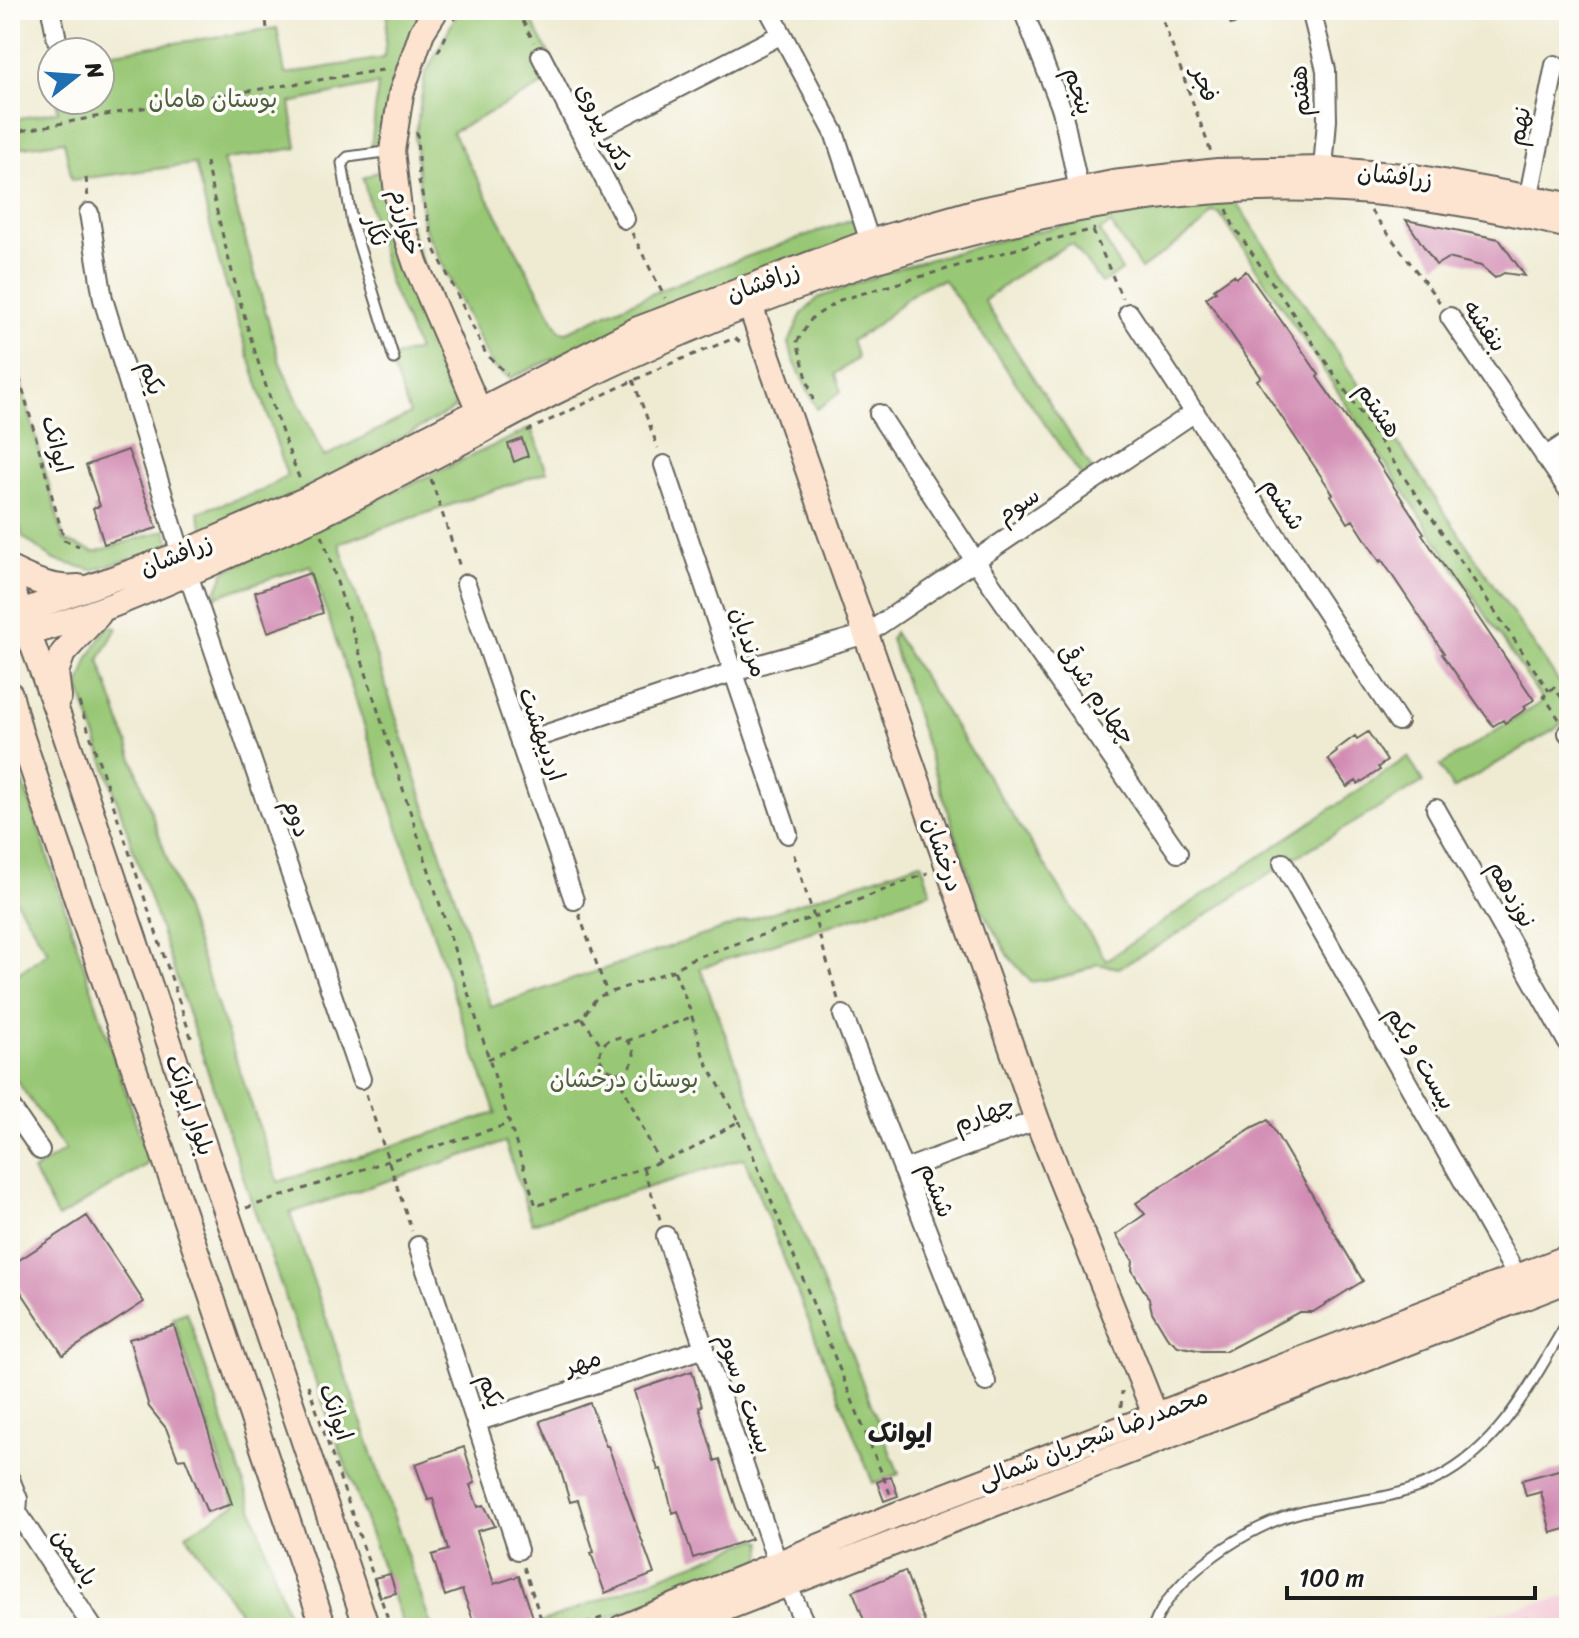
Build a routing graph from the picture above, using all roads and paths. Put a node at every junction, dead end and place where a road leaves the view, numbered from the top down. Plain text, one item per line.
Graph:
1 (51, 10) edge
2 (265, 10) edge
3 (436, 10) edge
4 (461, 10) edge
5 (517, 10) edge
6 (769, 10) edge
7 (1023, 10) edge
8 (1159, 10) edge
9 (1311, 10) edge
10 (267, 29) dead end
11 (782, 34) junction
12 (56, 36) edge
13 (437, 56) dead end
14 (541, 56) joint
15 (1555, 65) dead end
16 (410, 66) junction
17 (417, 130) dead end
18 (10, 133) edge
19 (583, 137) junction
20 (392, 151) junction
21 (206, 162) dead end
22 (1323, 169) junction
23 (1569, 172) edge
24 (1569, 190) edge
25 (1357, 192) junction
26 (1223, 195) junction
27 (1529, 195) junction
28 (1081, 200) junction
29 (1569, 205) edge
30 (89, 213) dead end
31 (625, 219) joint
32 (1569, 226) edge
33 (1100, 228) dead end
34 (873, 252) junction
35 (747, 297) junction
36 (1129, 313) joint
37 (674, 315) junction
38 (1450, 317) joint
39 (10, 343) edge
40 (625, 358) junction
41 (394, 359) dead end
42 (510, 378) dead end
43 (813, 400) dead end
44 (1195, 412) junction
45 (879, 414) dead end
46 (483, 419) junction
47 (1569, 441) edge
48 (1545, 457) junction
49 (425, 460) junction
50 (664, 465) joint
51 (1569, 491) edge
52 (312, 508) junction
53 (79, 546) dead end
54 (976, 562) junction
55 (185, 564) junction
56 (10, 569) edge
57 (10, 583) edge
58 (466, 584) joint
59 (94, 586) junction
60 (102, 611) junction
61 (17, 625) edge
62 (866, 634) junction
63 (733, 672) junction
64 (1549, 691) junction
65 (10, 694) edge
66 (77, 695) dead end
67 (1569, 708) edge
68 (15, 721) edge
69 (1398, 721) dead end
70 (64, 731) junction
71 (1569, 734) edge
72 (520, 743) junction
73 (1436, 809) dead end
74 (788, 834) joint
75 (1178, 853) dead end
76 (1283, 863) dead end
77 (947, 866) junction
78 (574, 900) joint
79 (814, 917) junction
80 (674, 970) junction
81 (607, 993) junction
82 (843, 1015) joint
83 (692, 1017) junction
84 (582, 1018) junction
85 (627, 1041) junction
86 (192, 1042) dead end
87 (1569, 1045) edge
88 (602, 1046) junction
89 (488, 1059) junction
90 (616, 1072) junction
91 (361, 1079) joint
92 (10, 1106) edge
93 (1037, 1120) junction
94 (739, 1121) junction
95 (509, 1124) junction
96 (40, 1150) dead end
97 (388, 1161) junction
98 (659, 1162) junction
99 (643, 1168) junction
100 (903, 1170) junction
101 (227, 1214) junction
102 (666, 1236) joint
103 (418, 1246) joint
104 (1569, 1257) edge
105 (1569, 1280) edge
106 (1523, 1287) junction
107 (1568, 1321) edge
108 (705, 1348) junction
109 (304, 1373) dead end
110 (986, 1382) dead end
111 (1155, 1414) junction
112 (476, 1422) junction
113 (1164, 1437) junction
114 (10, 1479) edge
115 (14, 1510) edge
116 (898, 1514) junction
117 (518, 1550) joint
118 (782, 1574) junction
119 (87, 1626) edge
120 (324, 1628) edge
121 (367, 1628) edge
122 (391, 1628) edge
123 (544, 1628) edge
124 (621, 1628) edge
125 (675, 1628) edge
126 (807, 1628) edge
127 (1153, 1628) edge

1 - 12 street
2 - 10 path
3 - 16 street, خوارزم
4 - 13 path
5 - 14 path
6 - 11 street
7 - 28 street, پنجم
8 - 26 path, فجر
9 - 22 street, هفتم
11 - 19 street
11 - 34 street
14 - 19 street, دکتر پیروی
15 - 27 street, نهم
16 - 18 path
16 - 20 street, خوارزم
17 - 42 path, خوارزم
19 - 31 street, دکتر پیروی
20 - 41 lane, نگار
20 - 46 street, خوارزم
21 - 52 path
22 - 26 street, زرافشان
22 - 27 street, زرافشان
23 - 24 path
25 - 26 street, زرافشان
25 - 32 street, زرافشان
25 - 38 path, بنفشه
26 - 28 street, زرافشان
26 - 64 path, هشتم
27 - 29 street, زرافشان
28 - 34 street, زرافشان
28 - 36 path
30 - 55 street, یکم
31 - 37 path
33 - 43 path, زرافشان
34 - 35 street, زرافشان
35 - 37 street, زرافشان
35 - 40 street, زرافشان
35 - 62 street, درخشان
36 - 44 street, ششم
37 - 46 street, زرافشان
38 - 48 street, بنفشه
39 - 53 path, ایوانک
40 - 46 street, زرافشان
40 - 50 path
44 - 54 street, سوم
44 - 69 street, ششم
45 - 54 street, چهارم شرقی
46 - 49 street, زرافشان
46 - 52 street, زرافشان
47 - 48 street
48 - 51 street, بنفشه
49 - 52 street, زرافشان
49 - 58 path
50 - 63 street, مرنديان
52 - 55 street, زرافشان
52 - 89 path
54 - 62 street, سوم
54 - 75 street, چهارم شرقی
55 - 59 street, زرافشان
55 - 60 street, زرافشان
55 - 91 street, دوم
56 - 59 street
57 - 61 street, بلوار ایوانک
58 - 72 street, اردیبهشت
59 - 61 street, زرافشان
60 - 61 street, زرافشان
60 - 70 street
61 - 70 street, بلوار ایوانک
62 - 63 street, سوم
62 - 77 street, درخشان
63 - 72 street, سوم
63 - 74 street, مرنديان
64 - 67 path
64 - 71 path
65 - 68 street, بلوار ایوانک
66 - 86 path
68 - 120 street, بلوار ایوانک
70 - 101 street, بلوار ایوانک
72 - 78 street, اردیبهشت
73 - 87 street, نوزدهم
74 - 79 path
76 - 106 street, بیست و یکم
77 - 79 path
77 - 93 street, درخشان
78 - 81 path
79 - 80 path
79 - 82 path
80 - 81 path
80 - 83 path
81 - 84 path
82 - 100 street, ششم
83 - 85 path
83 - 94 path
84 - 88 path
84 - 89 path
85 - 88 path
85 - 90 path
88 - 90 path
89 - 95 path
90 - 98 path
91 - 97 path
92 - 96 street
93 - 100 street, چهارم
93 - 111 street, درخشان
94 - 98 path
94 - 116 path
95 - 97 path
95 - 99 path
97 - 101 path
97 - 103 path
98 - 99 path
99 - 102 path
100 - 110 street, ششم
101 - 121 street, بلوار ایوانک
102 - 108 street, بیست و سوم
103 - 112 street, یکم
104 - 106 street, محمدرضا شجریان شمالی
105 - 106 street, محمدرضا شجریان شمالی
106 - 111 street, محمدرضا شجریان شمالی
106 - 113 street, محمدرضا شجریان شمالی
107 - 127 lane
108 - 112 street, مهر
108 - 118 street, بیست و سوم
109 - 122 path, ایوانک
111 - 113 street, درخشان
111 - 116 street, محمدرضا شجریان شمالی
112 - 117 street, یکم
113 - 118 street, محمدرضا شجریان شمالی
114 - 115 street, یاسمن
115 - 119 street, یاسمن
116 - 118 street, محمدرضا شجریان شمالی
117 - 123 path
118 - 124 street, محمدرضا شجریان شمالی
118 - 125 street, محمدرضا شجریان شمالی
118 - 126 street, بیست و سوم

